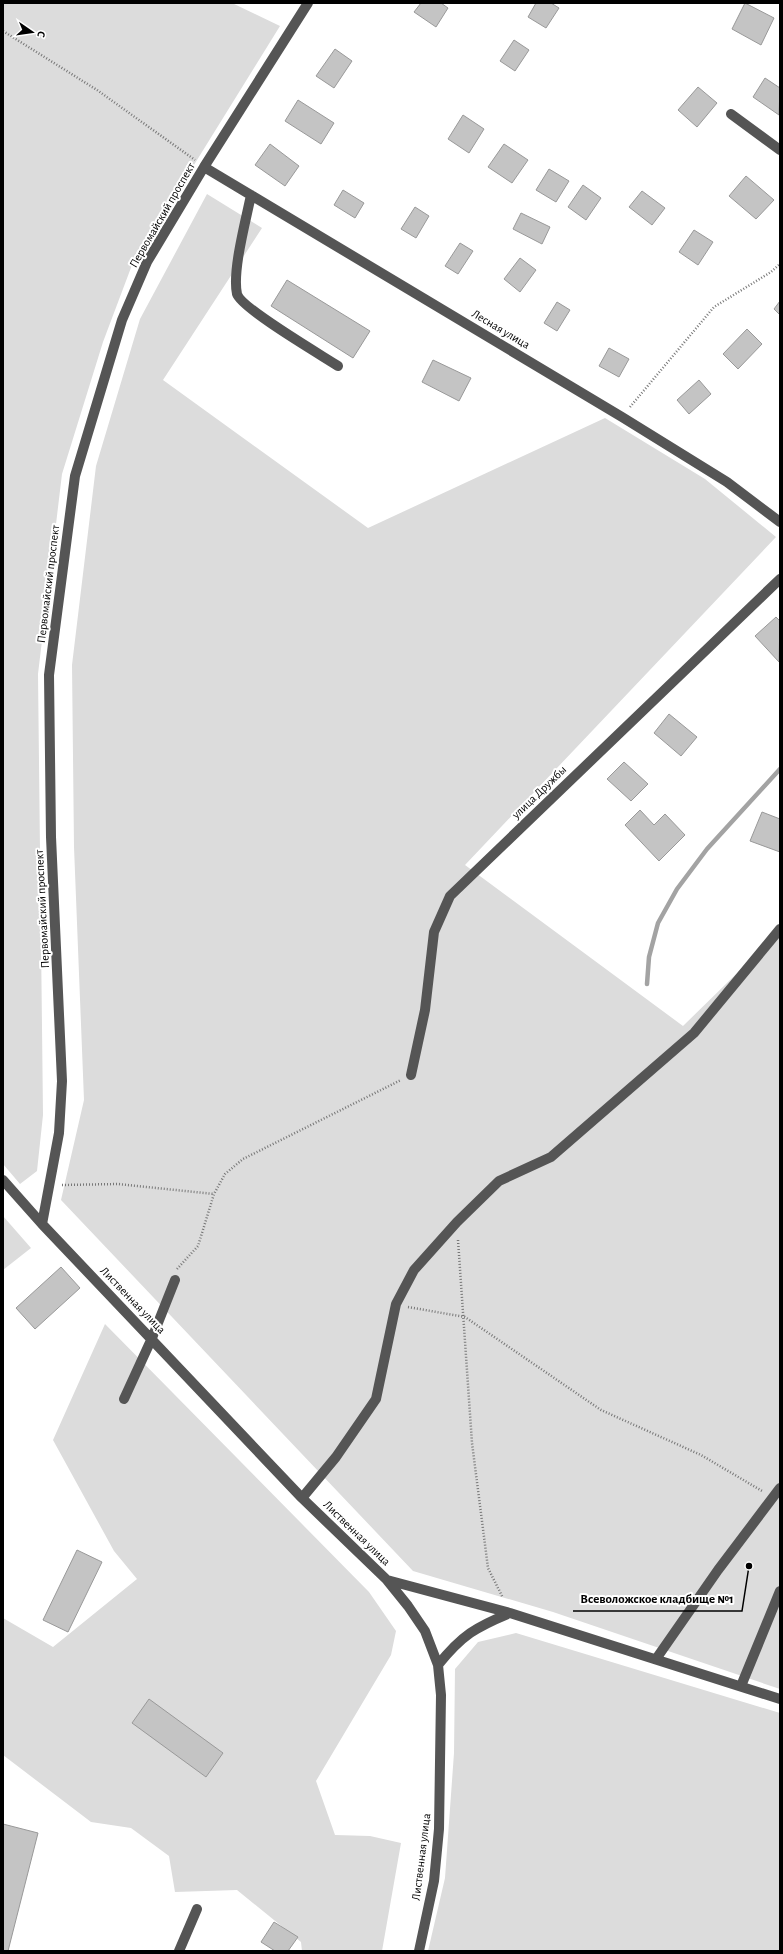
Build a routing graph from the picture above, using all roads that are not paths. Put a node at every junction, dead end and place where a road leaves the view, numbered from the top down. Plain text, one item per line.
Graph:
1 (308, 3) edge
2 (731, 114) dead end
3 (780, 150) edge
4 (204, 168) junction
5 (251, 195) junction
6 (338, 366) dead end
7 (780, 522) edge
8 (780, 578) edge
9 (780, 929) edge
10 (410, 1076) road end
11 (3, 1180) edge
12 (42, 1224) junction
13 (175, 1280) road end
14 (152, 1338) junction
15 (124, 1399) dead end
16 (780, 1488) edge
17 (302, 1498) junction
18 (386, 1580) junction
19 (780, 1591) edge
20 (510, 1613) junction
21 (656, 1659) junction
22 (438, 1665) junction
23 (741, 1686) junction
24 (780, 1699) edge
25 (197, 1909) dead end
26 (179, 1951) edge
27 (419, 1951) edge

1 - 4 street, Первомайский проспект
2 - 3 street
4 - 5 street, Лесная улица
4 - 12 street, Первомайский проспект
5 - 6 street
5 - 7 street, Лесная улица
8 - 10 street, улица Дружбы
9 - 17 street
11 - 12 street, Лиственная улица
12 - 14 street, Лиственная улица
13 - 14 street
14 - 15 street
14 - 17 street, Лиственная улица
16 - 21 street
17 - 18 street, Лиственная улица
18 - 20 street
18 - 22 street, Лиственная улица
19 - 23 street
20 - 21 street
20 - 22 street
21 - 23 street
22 - 27 street, Лиственная улица
23 - 24 street
25 - 26 street

